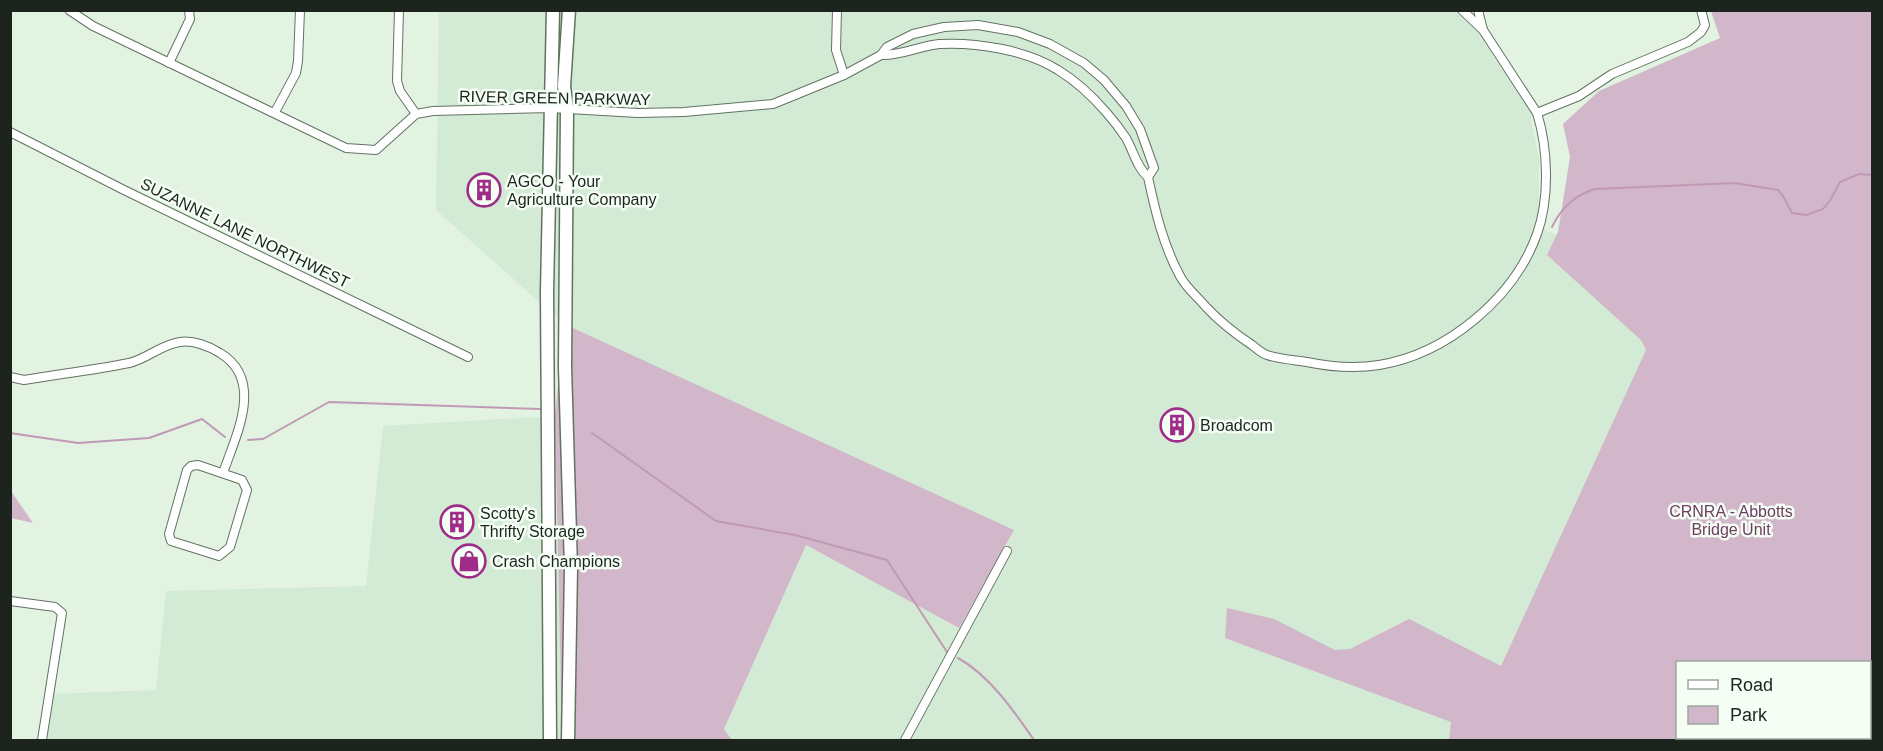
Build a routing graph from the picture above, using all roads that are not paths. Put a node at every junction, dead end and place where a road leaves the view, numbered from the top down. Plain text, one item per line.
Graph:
1 (69, 10) edge
2 (189, 10) edge
3 (300, 10) edge
4 (399, 10) edge
5 (553, 10) edge
6 (569, 10) edge
7 (837, 10) edge
8 (1462, 10) edge
9 (1478, 10) edge
10 (1701, 10) edge
11 (1483, 30) junction
12 (881, 55) junction
13 (169, 63) junction
14 (844, 75) junction
15 (551, 108) junction
16 (567, 109) junction
17 (275, 112) junction
18 (1537, 113) junction
19 (416, 114) junction
20 (10, 132) edge
21 (1148, 177) junction
22 (468, 357) dead end
23 (10, 377) edge
24 (223, 473) junction
25 (1007, 551) dead end
26 (10, 601) edge
27 (550, 705) junction
28 (569, 718) junction
29 (42, 741) edge
30 (544, 741) edge
31 (550, 741) edge
32 (568, 741) edge
33 (579, 741) edge
34 (905, 741) edge

1 - 13 street
2 - 13 street
3 - 17 street
4 - 19 street
5 - 15 highway
6 - 16 highway
7 - 14 street
8 - 11 street, RIVER GREEN PARKWAY
9 - 11 street, RIVER GREEN PARKWAY
10 - 18 street
11 - 18 street, RIVER GREEN PARKWAY
12 - 14 street, RIVER GREEN PARKWAY
12 - 21 street, RIVER GREEN PARKWAY
12 - 21 street, RIVER GREEN PARKWAY
13 - 17 street
14 - 16 street, RIVER GREEN PARKWAY
15 - 16 street, RIVER GREEN PARKWAY
15 - 19 street, RIVER GREEN PARKWAY
15 - 27 highway
16 - 28 highway
17 - 19 street
18 - 21 street, RIVER GREEN PARKWAY
20 - 22 street, SUZANNE LANE NORTHWEST
23 - 24 street
24 - 24 street
25 - 34 street
26 - 29 street
27 - 30 highway
27 - 31 highway
28 - 32 highway
28 - 33 highway

